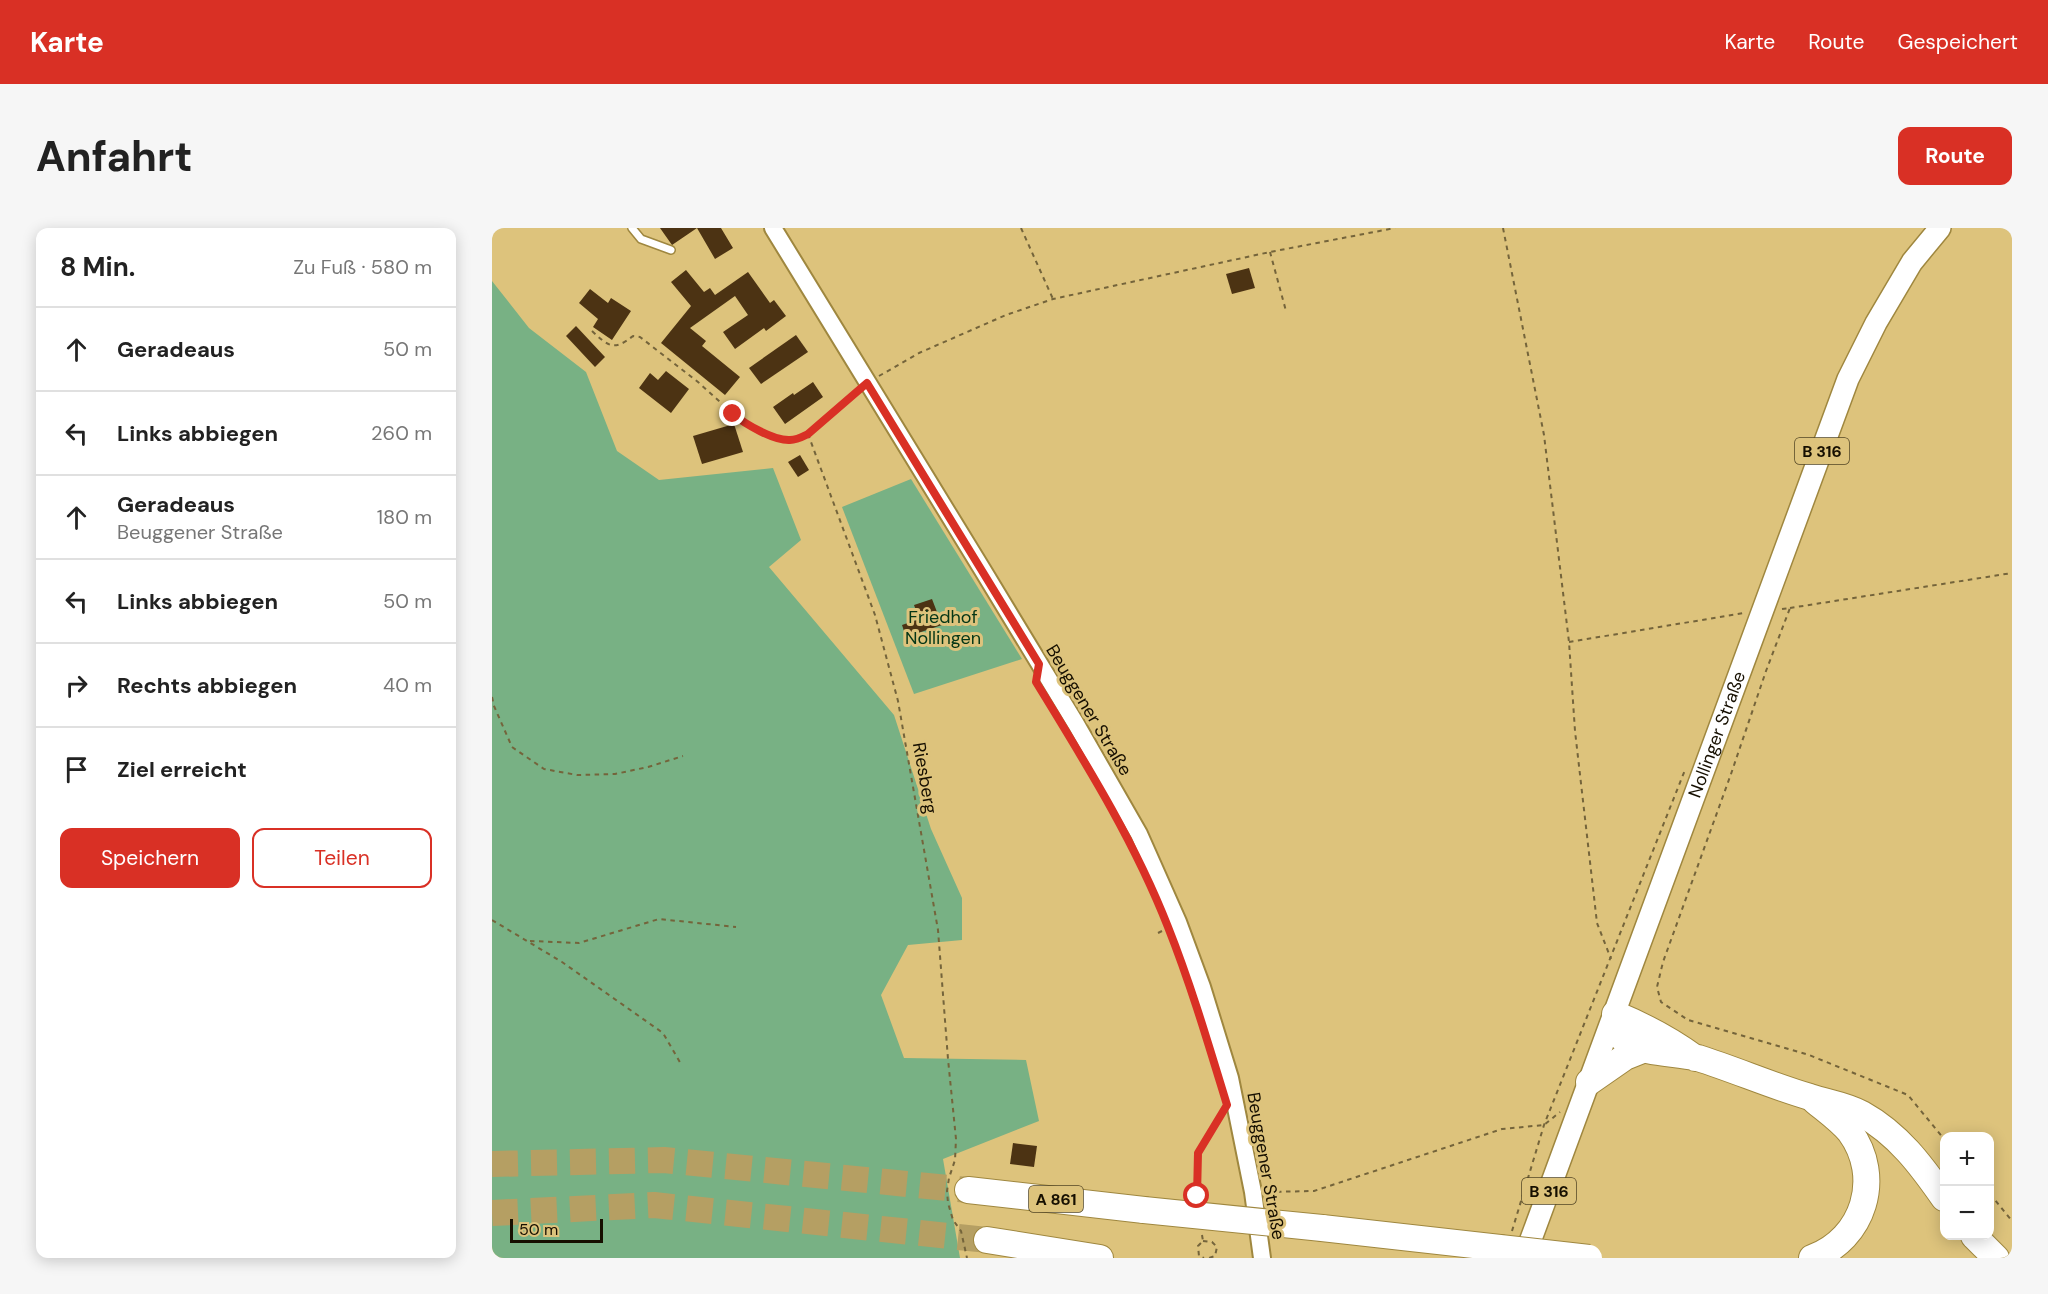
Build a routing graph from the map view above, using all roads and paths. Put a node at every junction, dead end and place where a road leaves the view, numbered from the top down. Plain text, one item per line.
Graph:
1 (632, 228) edge
2 (773, 228) edge
3 (1020, 228) edge
4 (1395, 228) edge
5 (1503, 228) edge
6 (1940, 228) edge
7 (671, 250) dead end
8 (1270, 252) junction
9 (1053, 299) junction
10 (1286, 312) dead end
11 (592, 331) dead end
12 (867, 383) junction
13 (808, 434) junction
14 (2012, 573) edge
15 (1790, 608) junction
16 (1764, 610) junction
17 (1569, 642) junction
18 (492, 697) edge
19 (683, 756) dead end
20 (492, 920) edge
21 (736, 927) dead end
22 (527, 941) junction
23 (1615, 1014) junction
24 (1645, 1049) junction
25 (1695, 1058) junction
26 (681, 1065) dead end
27 (1589, 1082) junction
28 (1810, 1097) junction
29 (1223, 1111) dead end
30 (1544, 1125) junction
31 (1940, 1134) edge
32 (956, 1139) dead end
33 (968, 1190) tunnel mouth
34 (1253, 1192) junction
35 (1940, 1192) edge
36 (1197, 1196) dead end
37 (1994, 1200) edge
38 (2012, 1221) edge
39 (1201, 1230) dead end
40 (987, 1240) tunnel mouth
41 (1978, 1240) edge
42 (1203, 1241) junction
43 (1526, 1253) edge
44 (1100, 1258) edge
45 (1204, 1258) edge
46 (1209, 1258) edge
47 (1262, 1258) edge
48 (1589, 1258) edge
49 (1812, 1258) edge
50 (1996, 1258) edge

1 - 7 lane
2 - 12 street, Beuggener Straße
3 - 9 path
4 - 8 path
5 - 17 path
6 - 16 main road, Nollinger Straße / B 316
8 - 9 path
8 - 10 path
9 - 12 path
11 - 13 path
12 - 13 path
12 - 34 street, Beuggener Straße
13 - 32 path, Riesberg
14 - 15 path
15 - 16 path
15 - 31 path
16 - 17 path
16 - 23 main road, Nollinger Straße / B 316
17 - 30 path
18 - 19 path
20 - 22 path
21 - 22 path
22 - 26 path
23 - 24 highway
23 - 25 highway
23 - 27 main road, Nollinger Straße / B 316
24 - 25 highway
24 - 27 highway
25 - 28 highway
27 - 43 main road, Nollinger Straße / B 316
28 - 35 highway
28 - 49 highway
29 - 36 path
30 - 34 path
30 - 43 path
33 - 48 highway, A 861, bridge
34 - 47 street, Beuggener Straße
37 - 38 path
39 - 42 path
40 - 44 highway
41 - 50 highway
42 - 45 path
42 - 46 path

